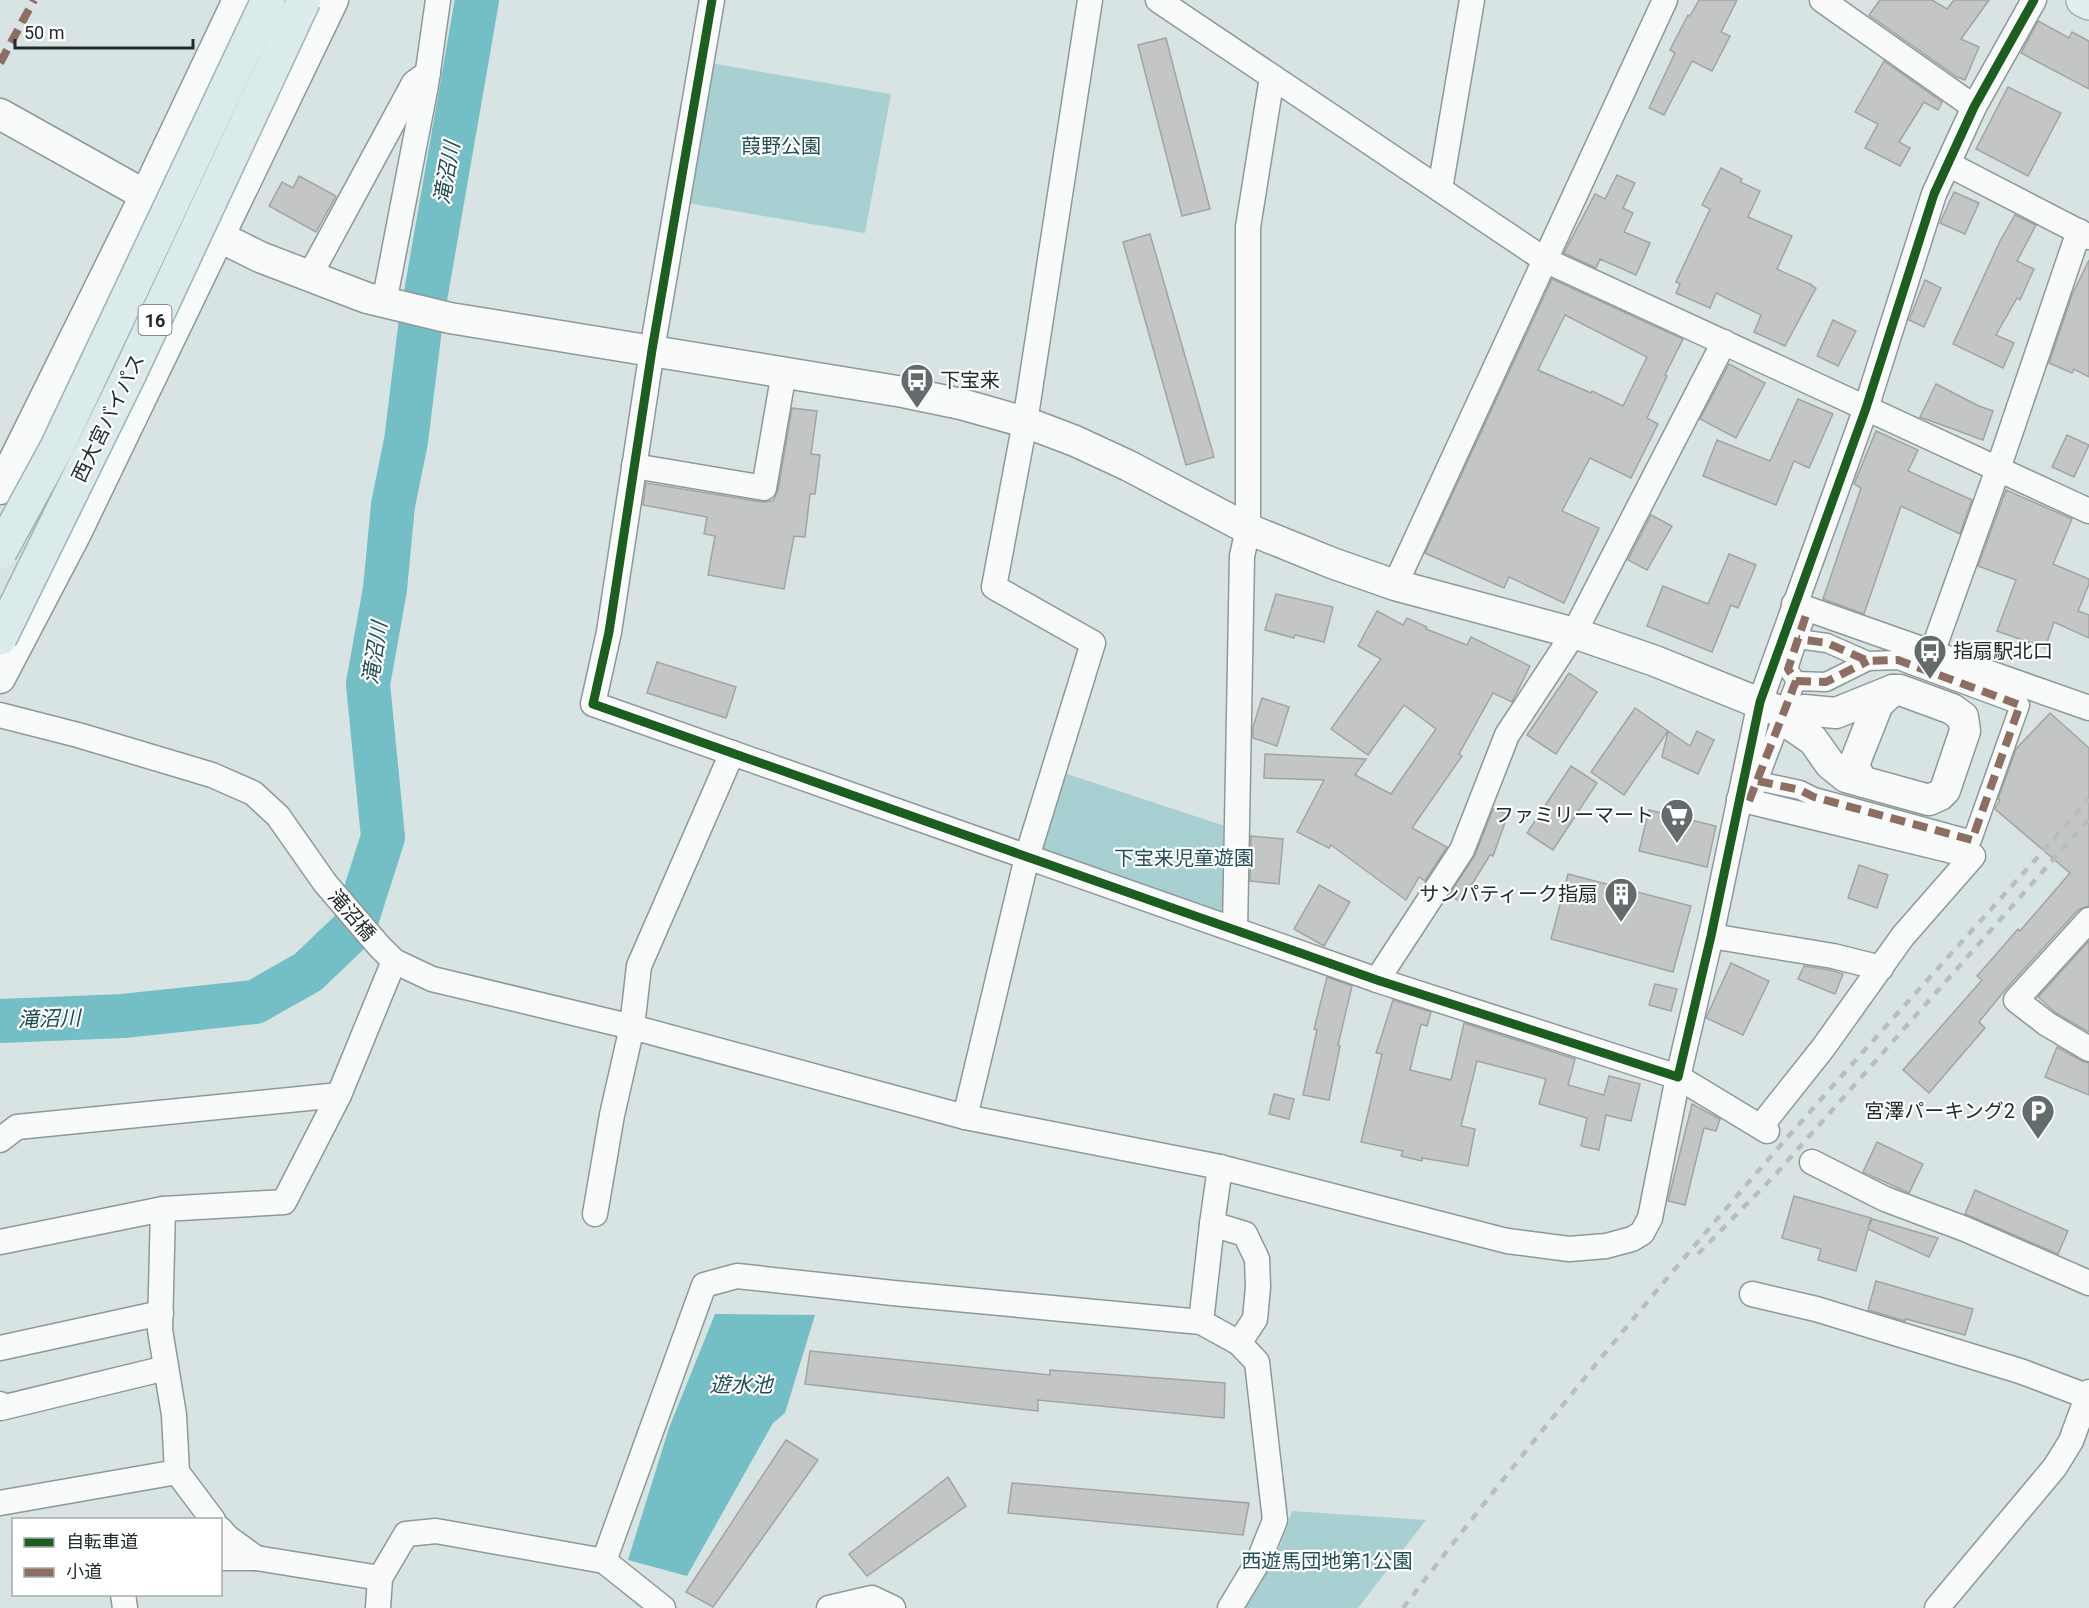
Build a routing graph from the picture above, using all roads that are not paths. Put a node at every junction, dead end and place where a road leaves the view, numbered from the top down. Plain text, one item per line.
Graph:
1 (238, 0) edge
2 (268, 0) edge
3 (304, 0) edge
4 (333, 0) edge
5 (438, 0) edge
6 (712, 0) edge
7 (1090, 0) edge
8 (1158, 0) edge
9 (1472, 0) edge
10 (1665, 0) edge
11 (1822, 0) edge
12 (2034, 0) edge
13 (2083, 0) edge
14 (2089, 3) edge
15 (428, 73) junction
16 (1272, 77) junction
17 (1974, 107) junction
18 (0, 114) edge
19 (1948, 164) junction
20 (1440, 189) junction
21 (145, 196) junction
22 (2084, 234) edge
23 (220, 237) junction
24 (1545, 260) junction
25 (309, 277) junction
26 (392, 305) junction
27 (1724, 342) junction
28 (652, 350) junction
29 (784, 372) junction
30 (1866, 408) junction
31 (1025, 422) junction
32 (634, 466) junction
33 (1998, 469) junction
34 (0, 489) edge
35 (2089, 511) edge
36 (1248, 529) junction
37 (0, 552) edge
38 (1395, 585) junction
39 (1801, 607) junction
40 (1574, 633) junction
41 (0, 638) edge
42 (1798, 639) junction
43 (1932, 653) junction
44 (1868, 661) junction
45 (0, 678) edge
46 (1796, 681) junction
47 (1893, 690) junction
48 (1772, 708) junction
49 (2089, 708) edge
50 (0, 715) edge
51 (732, 753) junction
52 (1863, 782) junction
53 (1749, 794) junction
54 (1027, 856) junction
55 (2089, 920) edge
56 (1235, 930) junction
57 (1711, 936) junction
58 (387, 954) junction
59 (1881, 968) junction
60 (1377, 980) junction
61 (632, 1027) junction
62 (2089, 1049) edge
63 (1678, 1077) junction
64 (339, 1095) junction
65 (965, 1117) junction
66 (0, 1140) edge
67 (1812, 1162) dead end
68 (1220, 1167) junction
69 (164, 1209) junction
70 (595, 1214) dead end
71 (1212, 1224) junction
72 (0, 1242) edge
73 (2089, 1283) edge
74 (1752, 1294) dead end
75 (161, 1313) junction
76 (1201, 1322) junction
77 (1239, 1342) junction
78 (0, 1348) edge
79 (166, 1368) junction
80 (2088, 1395) edge
81 (0, 1404) edge
82 (177, 1472) junction
83 (0, 1503) edge
84 (212, 1518) edge
85 (222, 1531) edge
86 (222, 1558) edge
87 (256, 1558) junction
88 (604, 1561) junction
89 (380, 1578) junction
90 (378, 1608) edge
91 (663, 1608) edge
92 (829, 1608) edge
93 (892, 1608) edge
94 (1230, 1608) edge
95 (1937, 1608) edge

1 - 21 street
2 - 37 highway, 西大宮バイパス / 16, bridge
3 - 41 highway, 西大宮バイパス / 16, bridge
4 - 23 street
5 - 15 street
6 - 28 street
7 - 31 street
8 - 16 street
9 - 20 street
10 - 24 street
11 - 17 street
12 - 17 street
13 - 14 main road
15 - 25 street
15 - 26 street
16 - 20 street
16 - 36 street
17 - 19 street
18 - 21 street
19 - 22 street
19 - 30 street
20 - 24 street
21 - 23 street
21 - 34 street
22 - 33 street
23 - 25 street
23 - 45 street
24 - 27 street
24 - 38 street
25 - 26 street
26 - 28 street
27 - 30 street
27 - 40 street
28 - 29 street
28 - 32 street
29 - 31 street
29 - 32 street
30 - 33 street
30 - 39 street
31 - 36 street
31 - 54 street
32 - 51 street
33 - 35 street
33 - 43 street
36 - 38 street
36 - 56 street
38 - 40 street
39 - 42 street
39 - 43 street
39 - 48 street
40 - 48 street
40 - 60 street
42 - 44 street
42 - 46 street
43 - 49 street
44 - 46 street
44 - 53 street
46 - 48 street
47 - 48 street
47 - 52 street
47 - 52 street
48 - 52 street
48 - 53 street
50 - 58 street, 滝沼橋
51 - 54 street
51 - 61 street
53 - 57 street
53 - 59 street
54 - 56 street
54 - 65 street
55 - 62 street
56 - 60 street
57 - 59 street
57 - 63 street
58 - 61 street
58 - 64 street
59 - 63 street
60 - 63 street
61 - 65 street
61 - 70 street
63 - 68 street
64 - 66 street
64 - 69 street
65 - 68 street
67 - 73 street
68 - 71 street
69 - 72 street
69 - 75 street
71 - 76 street
71 - 77 street
74 - 80 street
75 - 78 street
75 - 79 street
76 - 77 street
76 - 88 street
77 - 94 street
79 - 81 street
79 - 82 street
80 - 95 street
82 - 83 street
82 - 84 street
85 - 87 street
86 - 87 street
87 - 89 street
88 - 89 street
88 - 91 street
89 - 90 street
92 - 93 street

